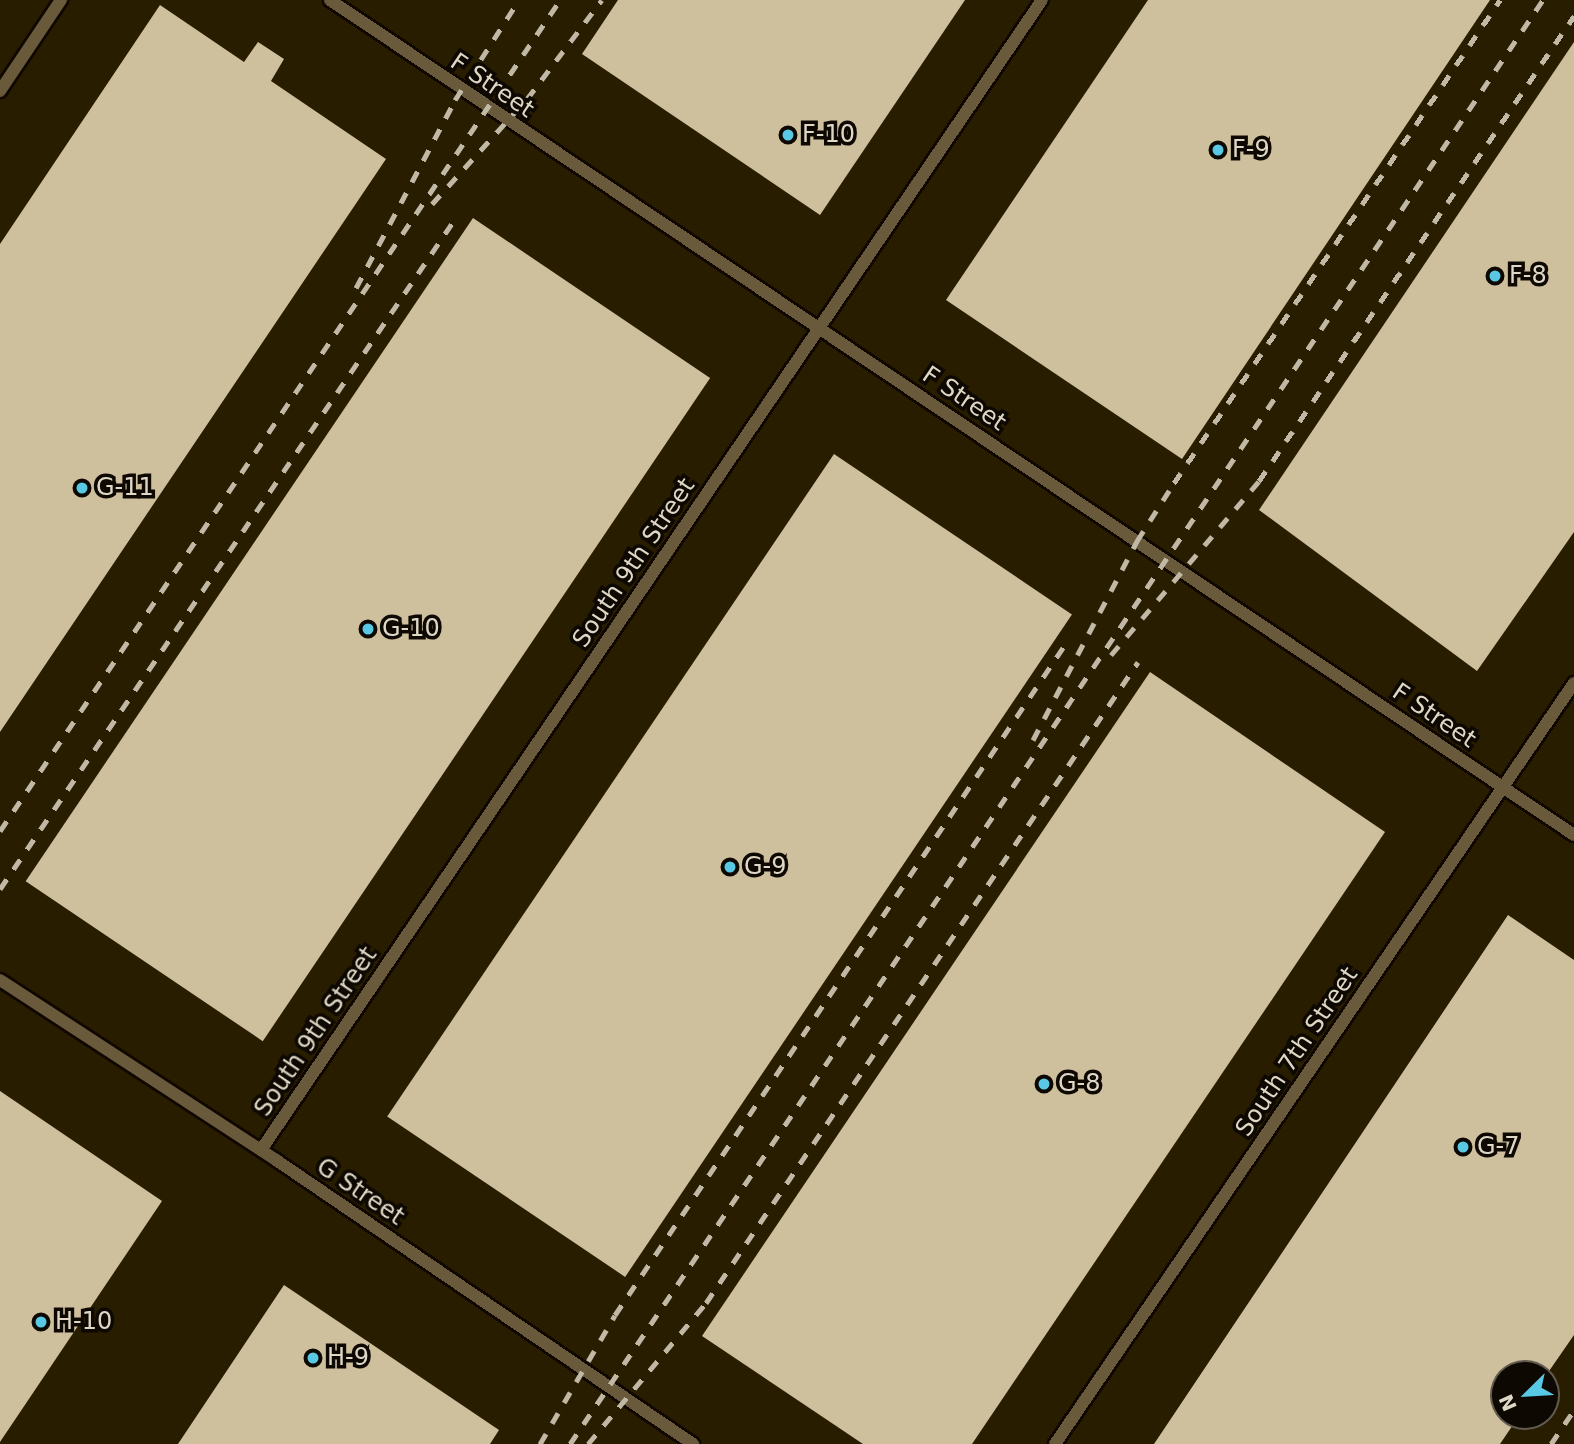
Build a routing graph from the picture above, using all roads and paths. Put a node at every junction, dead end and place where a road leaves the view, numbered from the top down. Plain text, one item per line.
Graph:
1 (61, 0) edge
2 (330, 0) edge
3 (1042, 0) edge
4 (0, 91) edge
5 (820, 327) junction
6 (1574, 683) edge
7 (1503, 787) junction
8 (1574, 835) edge
9 (0, 980) edge
10 (261, 1150) junction
11 (693, 1444) edge
12 (1055, 1444) edge

1 - 4 lane
2 - 5 lane, F Street
3 - 5 lane, South 9th Street
5 - 7 lane, F Street
5 - 10 lane, South 9th Street
6 - 7 lane, South 7th Street
7 - 8 lane, F Street
7 - 12 lane, South 7th Street
9 - 10 lane, G Street
10 - 11 lane, G Street

